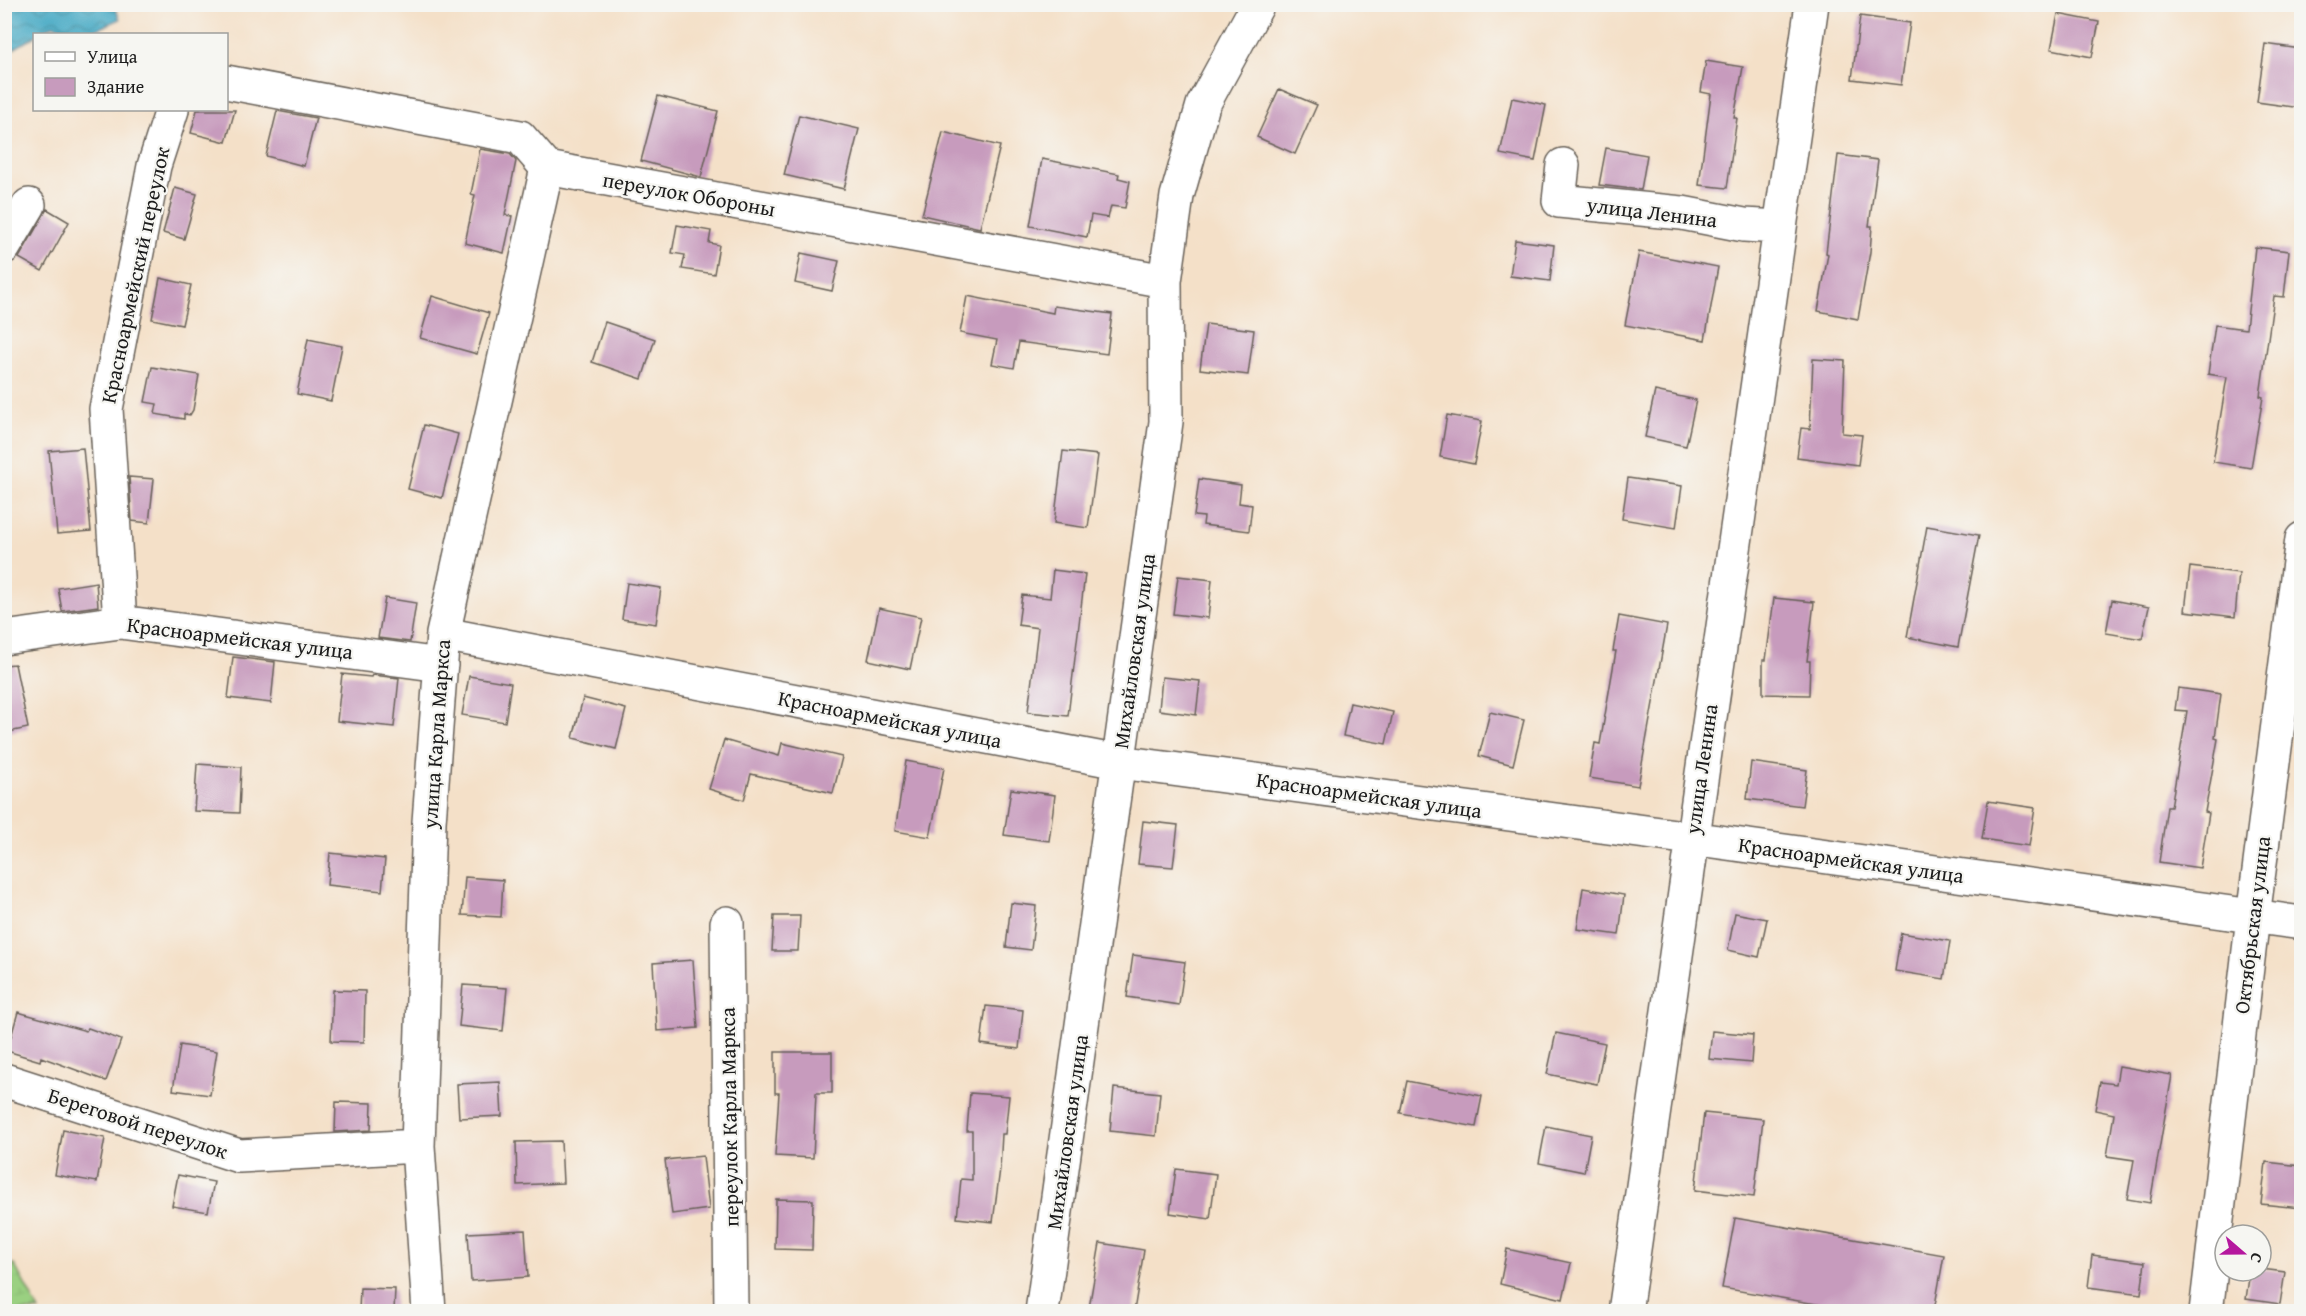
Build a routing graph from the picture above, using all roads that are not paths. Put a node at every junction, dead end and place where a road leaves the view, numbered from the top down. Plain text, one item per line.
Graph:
1 (1258, 4) edge
2 (1812, 4) edge
3 (228, 82) edge
4 (172, 111) edge
5 (1563, 165) dead end
6 (547, 168) junction
7 (29, 205) dead end
8 (1780, 227) junction
9 (4, 247) edge
10 (1165, 281) junction
11 (2301, 538) edge
12 (120, 622) junction
13 (4, 638) edge
14 (442, 649) junction
15 (1119, 762) junction
16 (1691, 838) junction
17 (2253, 917) junction
18 (728, 922) dead end
19 (2301, 923) edge
20 (4, 1080) edge
21 (418, 1146) junction
22 (429, 1311) edge
23 (731, 1311) edge
24 (1042, 1311) edge
25 (1625, 1311) edge
26 (2206, 1311) edge

1 - 10 street, Михайловская улица
2 - 8 street, улица Ленина
3 - 6 street
4 - 12 street, Красноармейский переулок
5 - 8 street, улица Ленина
6 - 10 street, переулок Обороны
6 - 14 street, улица Карла Маркса
7 - 9 street
8 - 16 street, улица Ленина
10 - 15 street, Михайловская улица
11 - 17 street, Октябрьская улица
12 - 13 street, Красноармейская улица
12 - 14 street, Красноармейская улица
14 - 15 street, Красноармейская улица
14 - 21 street, улица Карла Маркса
15 - 16 street, Красноармейская улица
15 - 24 street, Михайловская улица
16 - 17 street, Красноармейская улица
16 - 25 street, улица Ленина
17 - 19 street, Красноармейская улица
17 - 26 street, Октябрьская улица
18 - 23 street, переулок Карла Маркса
20 - 21 street, Береговой переулок
21 - 22 street, улица Карла Маркса

